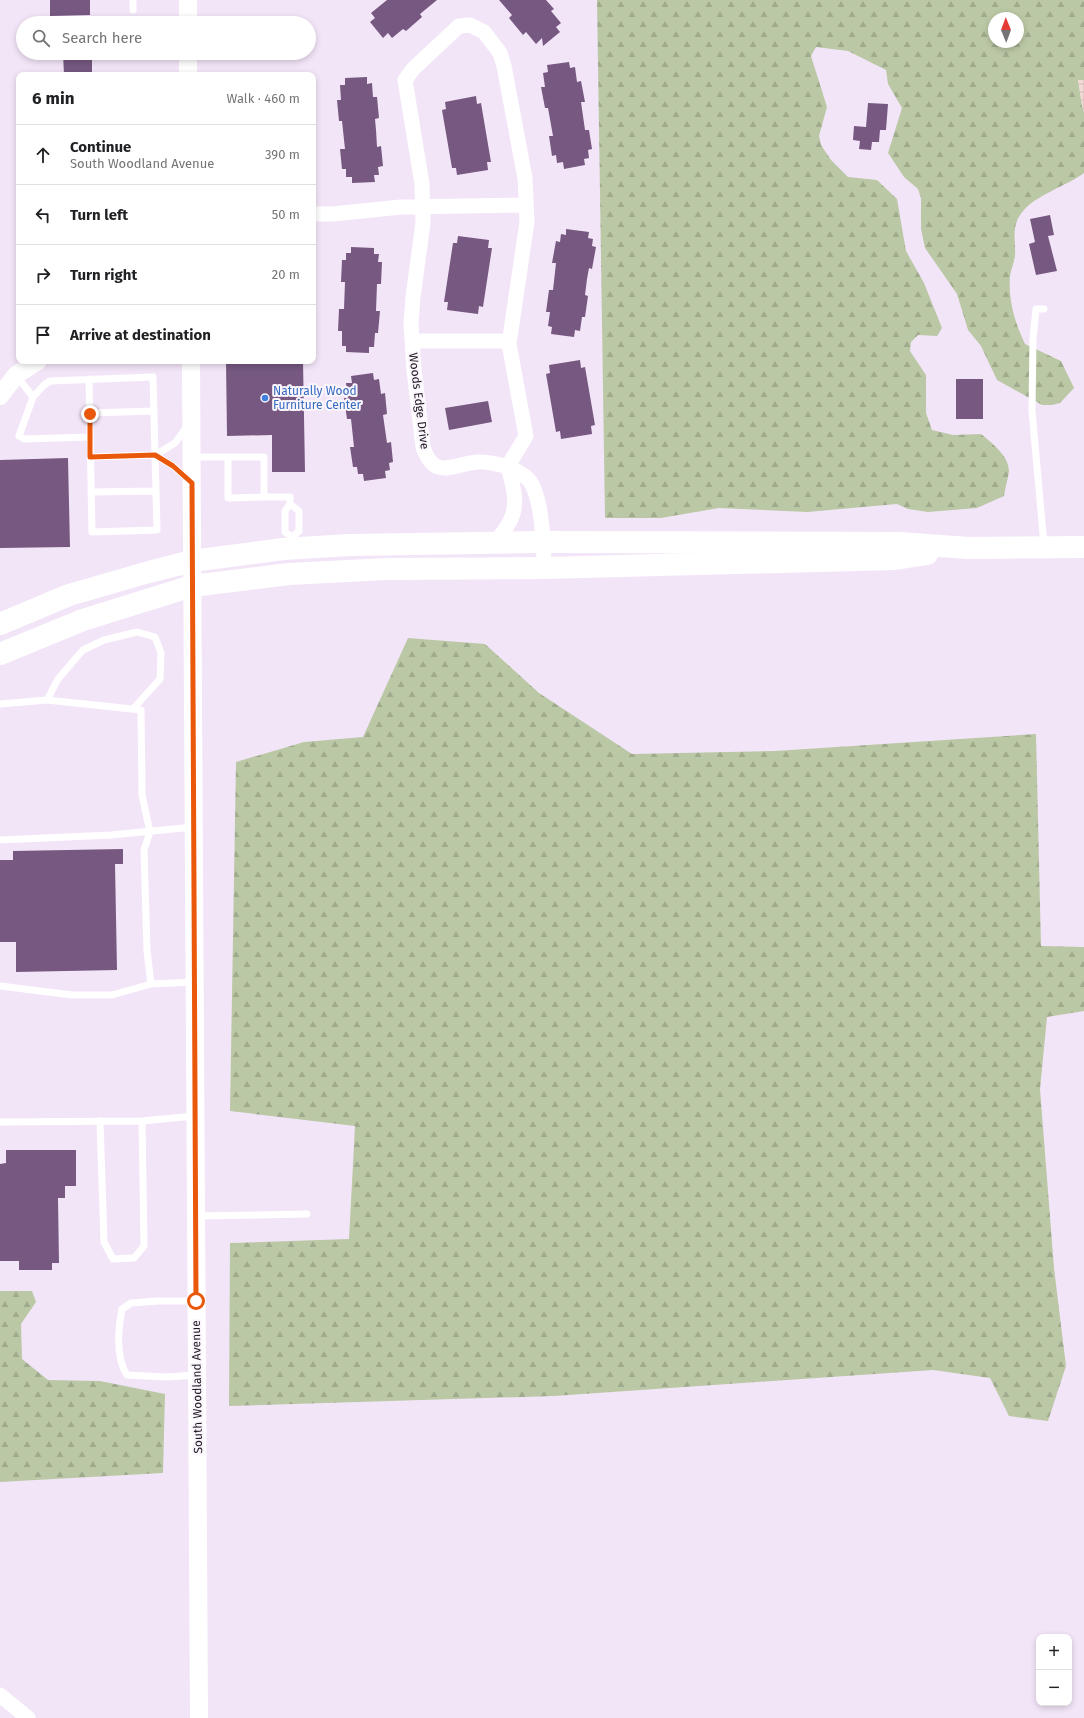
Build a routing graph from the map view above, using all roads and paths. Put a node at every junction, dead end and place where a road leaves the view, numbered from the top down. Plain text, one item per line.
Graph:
1 (133, 0) edge
2 (188, 0) edge
3 (133, 10) dead end
4 (188, 16) edge
5 (188, 60) edge
6 (188, 72) edge
7 (526, 205) junction
8 (423, 206) junction
9 (316, 214) edge
10 (1044, 309) dead end
11 (412, 341) junction
12 (509, 341) junction
13 (33, 364) edge
14 (192, 364) edge
15 (16, 375) junction
16 (89, 379) junction
17 (0, 396) edge
18 (33, 397) junction
19 (154, 411) junction
20 (90, 414) junction
21 (192, 420) junction
22 (90, 436) junction
23 (155, 455) junction
24 (90, 457) junction
25 (192, 457) junction
26 (228, 457) junction
27 (508, 466) junction
28 (192, 483) junction
29 (156, 491) junction
30 (91, 492) junction
31 (264, 497) junction
32 (290, 504) junction
33 (543, 542) junction
34 (293, 543) junction
35 (495, 543) junction
36 (1044, 547) junction
37 (1084, 547) edge
38 (968, 548) junction
39 (192, 560) junction
40 (544, 568) junction
41 (192, 586) junction
42 (0, 624) edge
43 (0, 654) edge
44 (47, 700) junction
45 (0, 704) edge
46 (133, 709) junction
47 (194, 827) junction
48 (150, 832) junction
49 (0, 840) edge
50 (195, 982) junction
51 (151, 984) junction
52 (0, 986) edge
53 (196, 1116) junction
54 (100, 1121) junction
55 (142, 1121) junction
56 (0, 1122) edge
57 (307, 1214) dead end
58 (196, 1216) junction
59 (196, 1301) junction
60 (197, 1375) junction
61 (0, 1695) edge
62 (28, 1718) edge
63 (200, 1718) edge

1 - 3 lane
2 - 4 street
5 - 6 street
7 - 8 street
7 - 8 street, Woods Edge Drive
7 - 12 street, Woods Edge Drive
8 - 9 street
8 - 11 street, Woods Edge Drive
10 - 36 lane
11 - 12 street
11 - 27 street, Woods Edge Drive
12 - 27 street, Woods Edge Drive
13 - 15 street
14 - 21 street, South Woodland Avenue
15 - 17 street
15 - 18 lane
16 - 18 lane
16 - 19 lane
16 - 20 lane
18 - 22 lane
19 - 20 lane
19 - 23 lane
20 - 22 lane
21 - 23 lane
21 - 25 street, South Woodland Avenue
22 - 24 lane
23 - 24 lane
23 - 28 lane
23 - 29 lane
24 - 30 lane
25 - 26 lane
25 - 28 street, South Woodland Avenue
26 - 31 lane
26 - 31 lane
27 - 33 street
27 - 35 street
28 - 39 street, South Woodland Avenue
29 - 30 lane
29 - 30 lane
31 - 32 lane
32 - 34 lane
32 - 34 lane
33 - 35 main road
33 - 38 main road
33 - 40 street
34 - 35 main road
34 - 39 main road
36 - 37 main road
36 - 38 main road
38 - 40 main road
39 - 41 street, South Woodland Avenue
39 - 42 main road
40 - 41 main road
41 - 43 main road
41 - 47 street, South Woodland Avenue
44 - 45 lane
44 - 46 lane
44 - 46 lane
46 - 48 lane
47 - 48 lane
47 - 50 street, South Woodland Avenue
48 - 49 lane
48 - 51 lane
50 - 51 lane
50 - 53 street, South Woodland Avenue
51 - 52 lane
53 - 55 lane
53 - 58 street, South Woodland Avenue
54 - 55 lane
54 - 55 lane
54 - 56 lane
57 - 58 lane
58 - 59 street, South Woodland Avenue
59 - 60 street, South Woodland Avenue
59 - 60 lane
60 - 63 street, South Woodland Avenue
61 - 62 street

